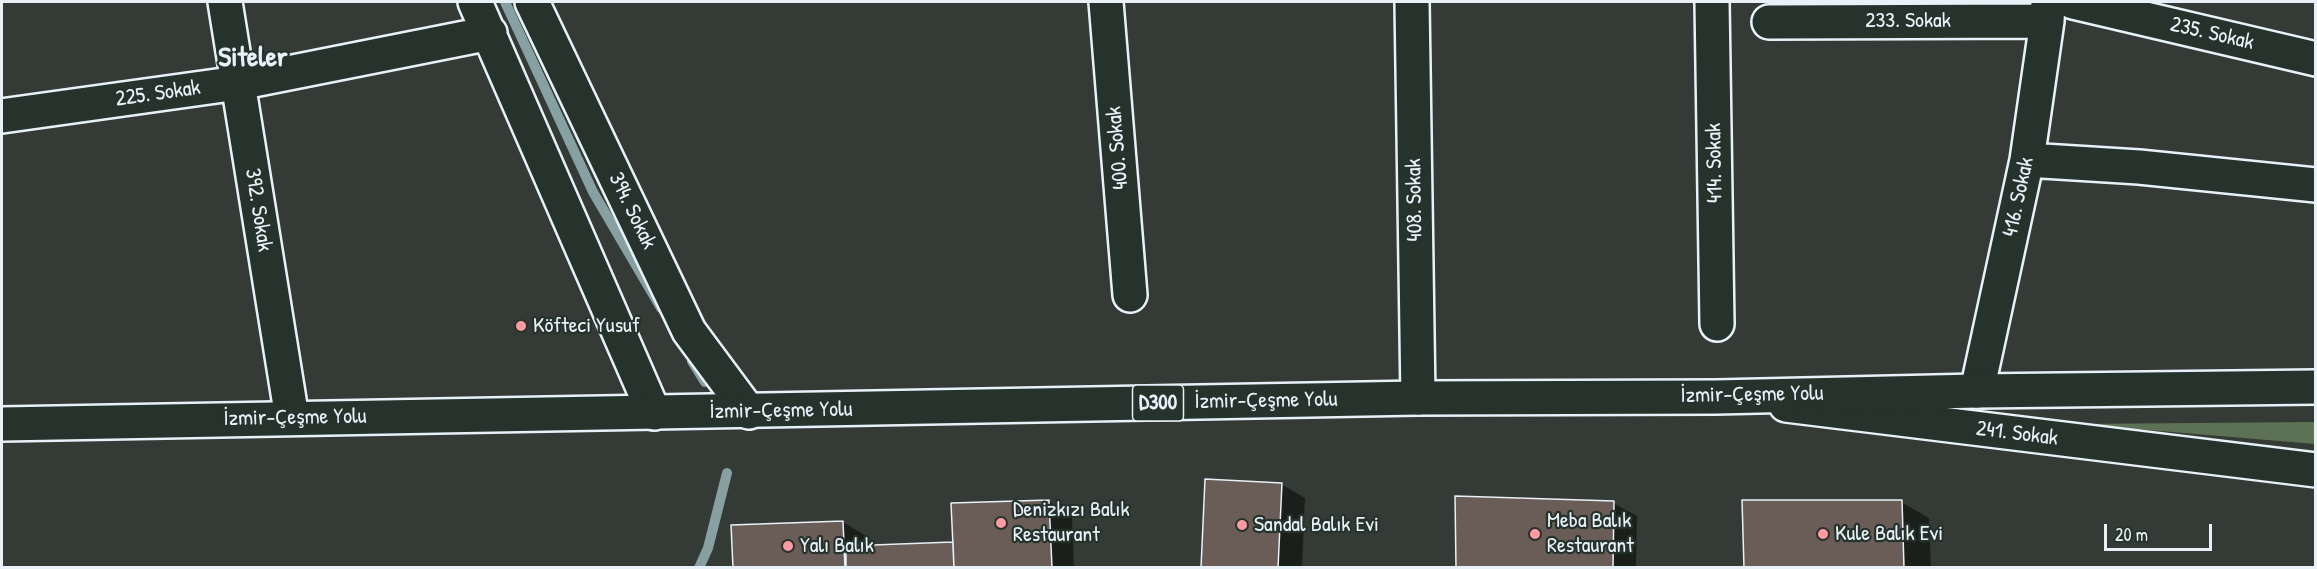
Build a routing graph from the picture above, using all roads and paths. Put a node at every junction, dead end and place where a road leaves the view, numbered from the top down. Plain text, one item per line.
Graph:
1 (225, 2) edge
2 (475, 2) edge
3 (534, 2) edge
4 (1106, 2) edge
5 (1412, 2) edge
6 (1712, 2) edge
7 (2056, 8) edge
8 (1877, 11) edge
9 (1769, 22) dead end
10 (490, 33) junction
11 (2316, 59) edge
12 (238, 83) junction
13 (2, 116) edge
14 (2027, 160) junction
15 (2316, 184) edge
16 (1130, 295) dead end
17 (1717, 324) dead end
18 (2316, 387) edge
19 (1977, 390) junction
20 (1718, 397) junction
21 (1418, 398) junction
22 (749, 412) junction
23 (654, 413) junction
24 (292, 418) junction
25 (2, 424) edge
26 (2316, 470) edge

1 - 12 main road, 392. Sokak
2 - 10 main road
3 - 22 main road, 394. Sokak
4 - 16 main road, 400. Sokak
5 - 21 main road, 408. Sokak
6 - 17 main road, 414. Sokak
7 - 8 main road, 233. Sokak
7 - 11 main road, 235. Sokak
7 - 14 main road, 416. Sokak
8 - 9 main road, 233. Sokak
10 - 12 main road, 225. Sokak
10 - 23 main road
12 - 13 main road, 225. Sokak
12 - 24 main road, 392. Sokak
14 - 15 main road
14 - 19 main road, 416. Sokak
18 - 19 main road, İzmir-Çeşme Yolu / D300
19 - 20 main road, İzmir-Çeşme Yolu / D300
20 - 21 main road, İzmir-Çeşme Yolu / D300
20 - 26 main road, 241. Sokak
21 - 22 main road, İzmir-Çeşme Yolu / D300
22 - 23 main road, İzmir-Çeşme Yolu / D300
23 - 24 main road, İzmir-Çeşme Yolu / D300
24 - 25 main road, İzmir-Çeşme Yolu / D300

